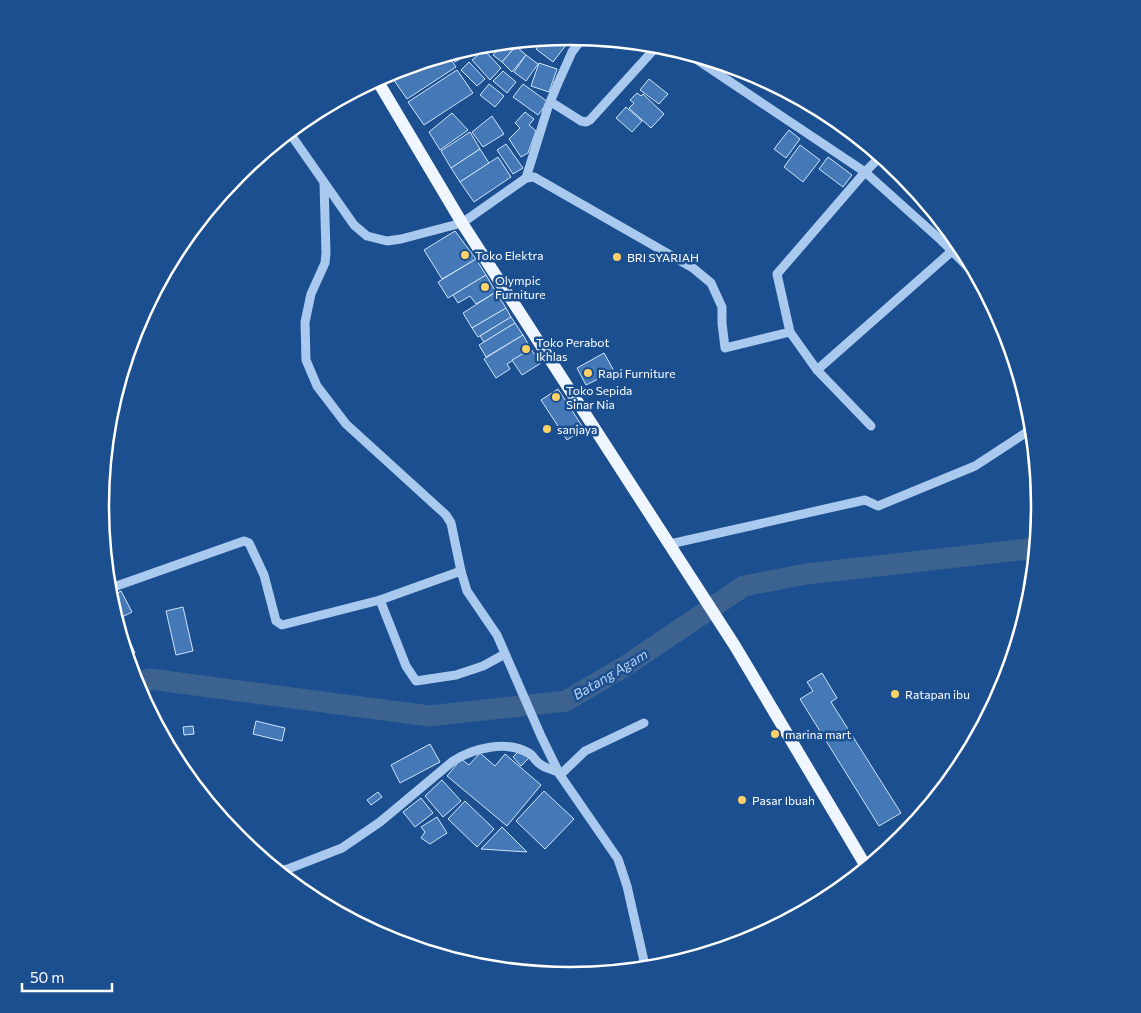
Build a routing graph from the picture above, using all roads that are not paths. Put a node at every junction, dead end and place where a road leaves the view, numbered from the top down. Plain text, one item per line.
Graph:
1 (577, 45) edge
2 (651, 52) edge
3 (705, 65) edge
4 (383, 85) edge
5 (551, 102) junction
6 (293, 138) edge
7 (876, 161) edge
8 (865, 172) junction
9 (526, 178) junction
10 (324, 183) junction
11 (462, 223) junction
12 (945, 238) edge
13 (942, 241) junction
14 (952, 251) junction
15 (959, 258) edge
16 (790, 332) junction
17 (818, 370) junction
18 (871, 426) dead end
19 (1026, 433) edge
20 (670, 544) junction
21 (461, 571) junction
22 (116, 587) edge
23 (380, 600) junction
24 (505, 654) junction
25 (644, 723) dead end
26 (559, 773) junction
27 (864, 862) edge
28 (286, 869) edge
29 (644, 962) edge

1 - 5 street
2 - 5 street
3 - 8 street
4 - 11 main road
5 - 9 street
6 - 10 street
7 - 8 street
8 - 13 street
8 - 16 street
9 - 11 street
9 - 16 street
10 - 11 street
10 - 21 street
11 - 20 main road
12 - 13 street
13 - 14 street
14 - 15 street
14 - 17 street
16 - 17 street
17 - 18 street
19 - 20 street
20 - 27 main road
21 - 23 street
21 - 24 street
22 - 23 street
23 - 24 street
24 - 26 street
25 - 26 street
26 - 28 street
26 - 29 street

